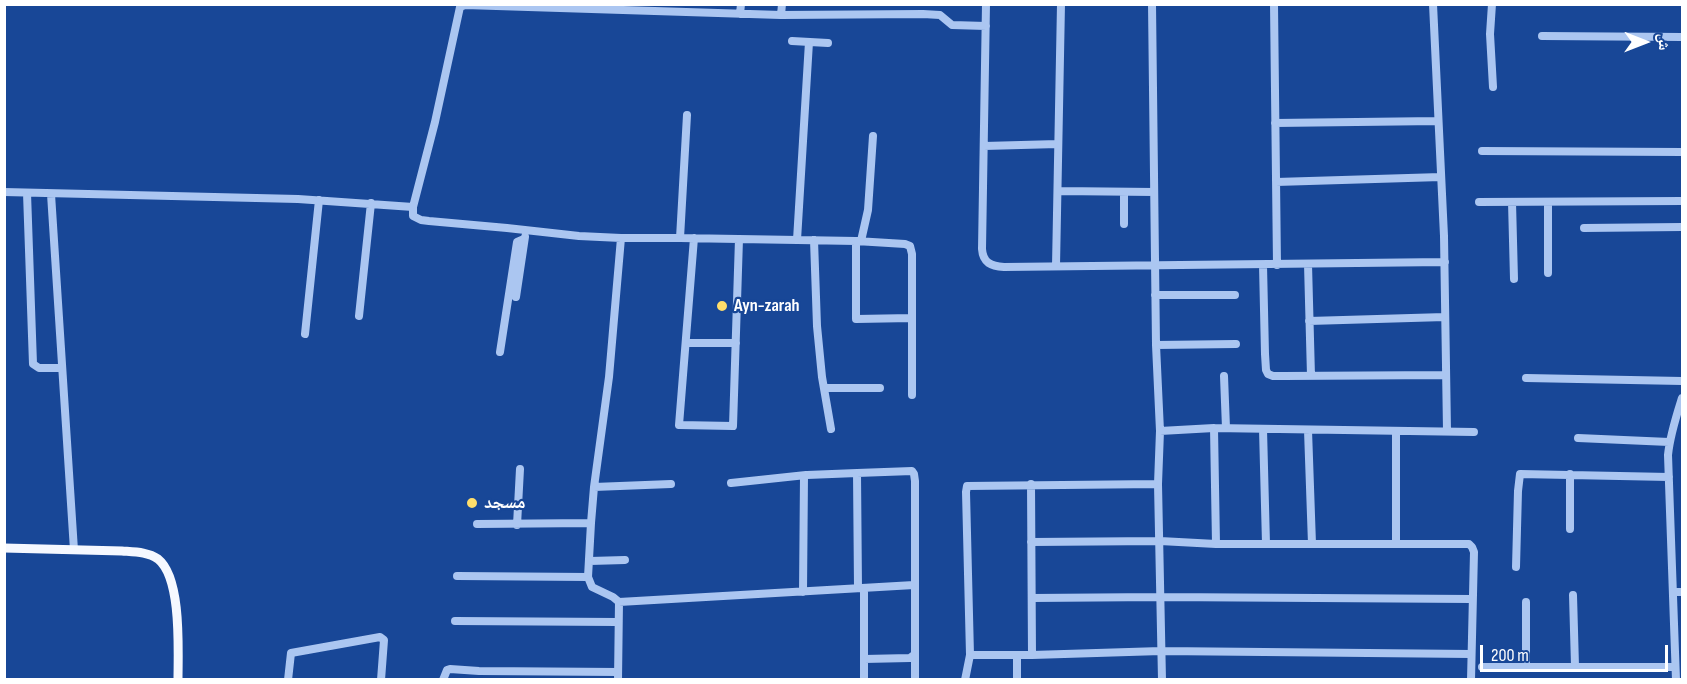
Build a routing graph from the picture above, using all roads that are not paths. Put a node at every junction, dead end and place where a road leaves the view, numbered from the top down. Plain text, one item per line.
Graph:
1 (741, 4) edge
2 (782, 4) edge
3 (986, 4) edge
4 (1061, 4) edge
5 (1152, 4) edge
6 (1274, 4) edge
7 (1433, 4) edge
8 (1492, 4) edge
9 (616, 8) edge
10 (740, 14) junction
11 (781, 15) junction
12 (986, 26) junction
13 (1542, 36) dead end
14 (1683, 37) edge
15 (792, 41) dead end
16 (809, 42) junction
17 (828, 43) dead end
18 (1493, 87) dead end
19 (687, 115) dead end
20 (1438, 121) junction
21 (1275, 123) junction
22 (873, 136) dead end
23 (1058, 144) junction
24 (984, 146) junction
25 (1482, 150) dead end
26 (1683, 152) edge
27 (1442, 177) junction
28 (1276, 182) junction
29 (1058, 191) junction
30 (4, 192) edge
31 (1124, 192) junction
32 (1154, 192) junction
33 (27, 193) junction
34 (51, 194) junction
35 (319, 200) junction
36 (1683, 201) edge
37 (1479, 202) dead end
38 (1512, 202) junction
39 (1548, 202) junction
40 (371, 203) junction
41 (413, 207) junction
42 (1124, 224) dead end
43 (1683, 227) edge
44 (1584, 228) dead end
45 (525, 230) junction
46 (621, 238) junction
47 (680, 238) junction
48 (694, 238) junction
49 (524, 239) junction
50 (739, 239) junction
51 (797, 240) junction
52 (814, 240) junction
53 (859, 241) junction
54 (1445, 262) junction
55 (1308, 264) junction
56 (1263, 265) junction
57 (1277, 265) junction
58 (1056, 266) junction
59 (1155, 266) junction
60 (1548, 273) dead end
61 (1514, 279) dead end
62 (1234, 295) dead end
63 (1155, 296) junction
64 (516, 297) dead end
65 (360, 316) dead end
66 (1445, 317) junction
67 (912, 318) junction
68 (1309, 321) junction
69 (305, 334) dead end
70 (686, 343) junction
71 (736, 343) junction
72 (1236, 344) dead end
73 (1156, 345) junction
74 (500, 352) dead end
75 (62, 368) junction
76 (1446, 375) junction
77 (1224, 376) dead end
78 (1311, 376) junction
79 (1526, 378) dead end
80 (1683, 381) edge
81 (824, 388) junction
82 (880, 388) dead end
83 (912, 395) dead end
84 (1682, 402) edge
85 (1214, 428) junction
86 (831, 429) dead end
87 (1226, 429) junction
88 (1263, 429) junction
89 (1308, 430) junction
90 (1160, 431) junction
91 (1396, 431) junction
92 (1447, 431) junction
93 (1474, 432) dead end
94 (1578, 438) dead end
95 (1669, 442) junction
96 (520, 469) dead end
97 (857, 473) junction
98 (1570, 474) junction
99 (806, 475) junction
100 (1669, 477) junction
101 (731, 483) dead end
102 (670, 484) dead end
103 (1031, 484) junction
104 (1158, 484) junction
105 (594, 488) junction
106 (591, 523) junction
107 (477, 524) dead end
108 (517, 525) junction
109 (1570, 529) dead end
110 (1031, 542) junction
111 (1160, 542) junction
112 (1216, 544) junction
113 (1266, 544) junction
114 (1312, 544) junction
115 (1396, 544) junction
116 (4, 548) edge
117 (74, 550) junction
118 (626, 560) dead end
119 (590, 561) junction
120 (1516, 567) dead end
121 (457, 576) dead end
122 (588, 577) junction
123 (914, 585) junction
124 (861, 588) junction
125 (803, 592) junction
126 (1673, 592) junction
127 (1683, 592) edge
128 (1573, 595) dead end
129 (1160, 597) junction
130 (1032, 598) junction
131 (1472, 599) junction
132 (619, 602) junction
133 (1526, 602) dead end
134 (455, 621) dead end
135 (617, 622) junction
136 (1161, 651) junction
137 (1471, 654) junction
138 (914, 655) junction
139 (970, 655) junction
140 (1017, 655) junction
141 (1032, 655) junction
142 (864, 659) junction
143 (1526, 666) junction
144 (1575, 666) junction
145 (1482, 667) dead end
146 (1675, 667) junction
147 (478, 675) edge
148 (618, 676) edge
149 (178, 680) edge
150 (288, 680) edge
151 (381, 680) edge
152 (443, 680) edge
153 (864, 680) edge
154 (915, 680) edge
155 (964, 680) edge
156 (1017, 680) edge
157 (1162, 680) edge
158 (1471, 680) edge
159 (1676, 680) edge

1 - 10 street
2 - 11 street
3 - 12 street
4 - 23 street
5 - 32 street
6 - 21 street
7 - 20 street
8 - 18 street
9 - 10 street
9 - 41 street
10 - 11 street
11 - 12 street
12 - 24 street
13 - 14 street
15 - 16 street
16 - 17 street
16 - 51 street
19 - 47 street
20 - 21 street
20 - 27 street
21 - 28 street
22 - 53 street
23 - 24 street
23 - 29 street
24 - 58 street
25 - 26 street
27 - 28 street
27 - 54 street
28 - 57 street
29 - 31 street
29 - 58 street
30 - 33 street
31 - 32 street
31 - 42 street
32 - 59 street
33 - 34 street
33 - 75 street
34 - 35 street
34 - 75 street
35 - 40 street
35 - 69 street
36 - 39 street
37 - 38 street
38 - 39 street
38 - 61 street
39 - 60 street
40 - 41 street
40 - 65 street
41 - 45 street
43 - 44 street
45 - 46 street
45 - 49 street
46 - 47 street
46 - 105 street
47 - 48 street
48 - 50 street
48 - 70 street
49 - 64 street
49 - 74 street
50 - 51 street
50 - 71 street
51 - 52 street
52 - 53 street
52 - 81 street
53 - 67 street
53 - 67 street
54 - 55 street
54 - 66 street
55 - 57 street
55 - 68 street
56 - 57 street
56 - 59 street
56 - 78 street
58 - 59 street
59 - 63 street
62 - 63 street
63 - 73 street
66 - 68 street
66 - 76 street
67 - 83 street
68 - 78 street
70 - 71 street
70 - 71 street
72 - 73 street
73 - 90 street
75 - 117 street
76 - 78 street
76 - 92 street
77 - 87 street
79 - 80 street
81 - 82 street
81 - 86 street
84 - 95 street
85 - 87 street
85 - 90 street
85 - 112 street
87 - 88 street
88 - 89 street
88 - 113 street
89 - 91 street
89 - 114 street
90 - 104 street
91 - 92 street
91 - 115 street
92 - 93 street
94 - 95 street
95 - 100 street
96 - 108 street
97 - 99 street
97 - 123 street
97 - 124 street
98 - 100 street
98 - 109 street
98 - 120 street
99 - 101 street
99 - 125 street
100 - 126 street
102 - 105 street
103 - 104 street
103 - 110 street
103 - 139 street
104 - 111 street
105 - 106 street
106 - 108 street
106 - 119 street
107 - 108 street
110 - 111 street
110 - 130 street
111 - 112 street
111 - 129 street
112 - 113 street
113 - 114 street
114 - 115 street
115 - 131 street
116 - 117 main road
117 - 149 main road
118 - 119 street
119 - 122 street
121 - 122 street
122 - 132 street
123 - 124 street
123 - 138 street
124 - 125 street
124 - 142 street
125 - 132 street
126 - 127 street
126 - 146 street
128 - 144 street
129 - 130 street
129 - 131 street
129 - 136 street
130 - 141 street
131 - 137 street
132 - 135 street
133 - 143 street
134 - 135 street
135 - 148 street
136 - 137 street
136 - 141 street
136 - 157 street
137 - 158 street
138 - 142 street
138 - 154 street
139 - 140 street
139 - 155 street
140 - 141 street
140 - 156 street
142 - 153 street
143 - 144 street
143 - 145 street
144 - 146 street
146 - 159 street
147 - 148 street
147 - 152 street
150 - 151 street

